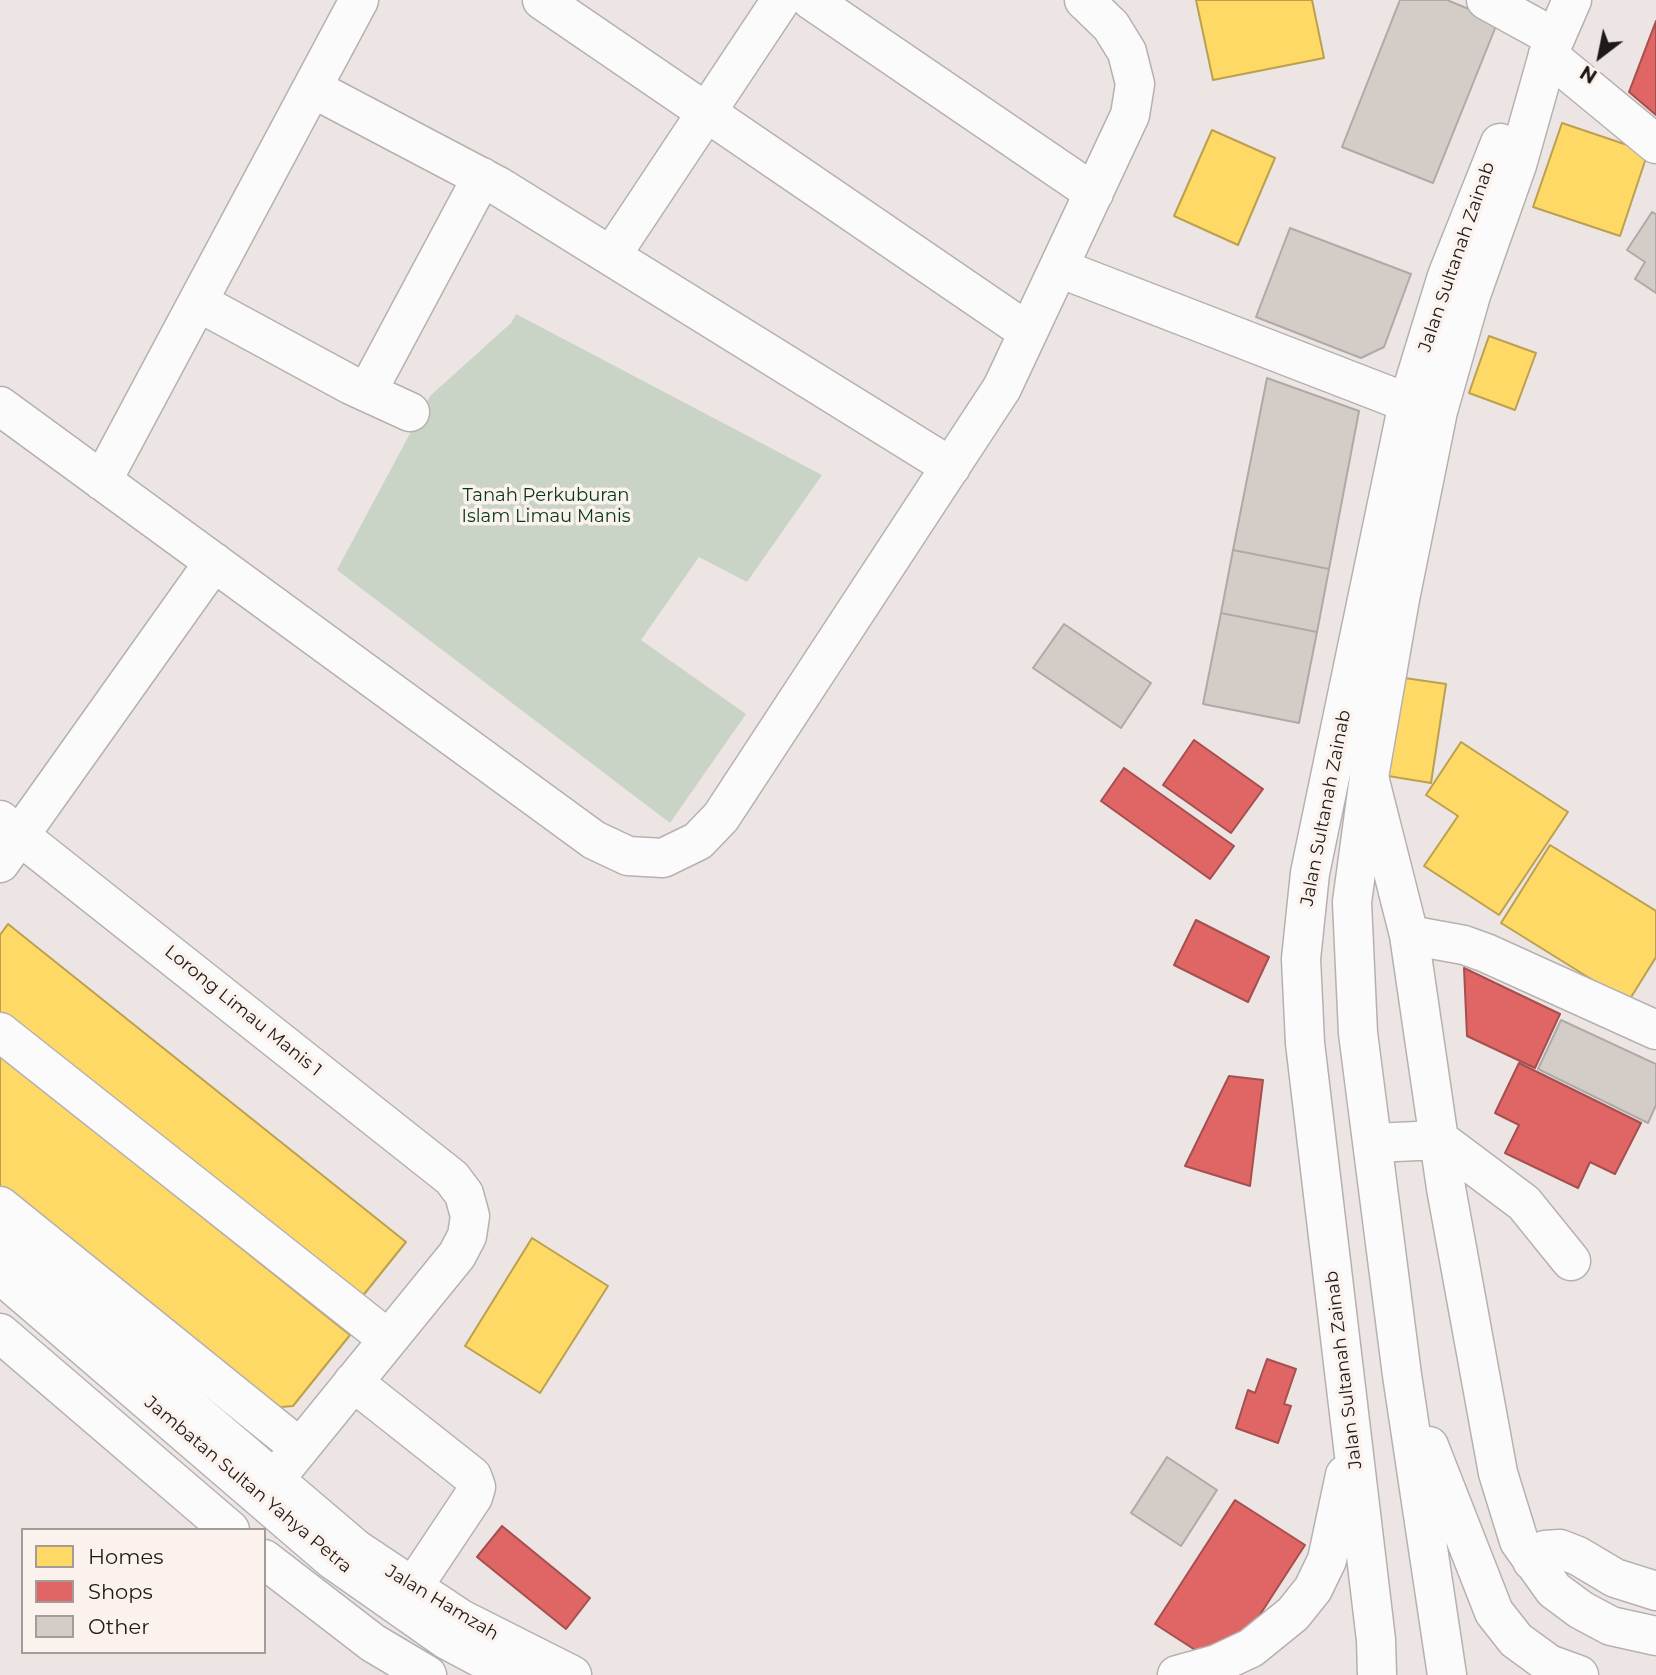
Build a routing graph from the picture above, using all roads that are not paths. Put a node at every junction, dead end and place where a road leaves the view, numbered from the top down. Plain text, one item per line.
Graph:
1 (359, 0) edge
2 (541, 0) edge
3 (780, 0) edge
4 (811, 0) edge
5 (1084, 0) edge
6 (1486, 0) edge
7 (1572, 0) edge
8 (1552, 47) junction
9 (312, 88) junction
10 (705, 111) junction
11 (1656, 144) edge
12 (482, 177) junction
13 (1094, 193) junction
14 (611, 256) junction
15 (1059, 268) junction
16 (198, 302) junction
17 (1028, 332) junction
18 (367, 392) junction
19 (1408, 403) junction
20 (0, 406) edge
21 (410, 412) dead end
22 (951, 467) junction
23 (103, 481) junction
24 (214, 562) junction
25 (1369, 776) junction
26 (7, 839) edge
27 (1409, 935) junction
28 (1656, 1030) edge
29 (0, 1032) edge
30 (1440, 1140) junction
31 (1373, 1143) junction
32 (0, 1206) edge
33 (0, 1247) edge
34 (1571, 1261) dead end
35 (0, 1274) edge
36 (0, 1333) edge
37 (388, 1339) junction
38 (0, 1356) edge
39 (1402, 1375) junction
40 (353, 1382) junction
41 (1352, 1440) junction
42 (300, 1448) junction
43 (1498, 1473) junction
44 (274, 1480) junction
45 (202, 1528) edge
46 (228, 1528) edge
47 (1578, 1556) junction
48 (266, 1561) edge
49 (1532, 1561) junction
50 (266, 1583) edge
51 (413, 1587) junction
52 (1656, 1591) edge
53 (1656, 1636) edge
54 (394, 1675) edge
55 (427, 1675) edge
56 (513, 1675) edge
57 (572, 1675) edge
58 (1177, 1675) edge
59 (1377, 1675) edge
60 (1447, 1675) edge
61 (1579, 1675) edge

1 - 9 main road
2 - 10 main road
3 - 10 main road
4 - 13 main road
5 - 13 main road
6 - 8 main road
7 - 8 main road, Jalan Sultanah Zainab
8 - 11 main road
8 - 19 main road, Jalan Sultanah Zainab
8 - 25 main road, Jalan Sultanah Zainab
9 - 12 main road
9 - 16 main road
10 - 14 main road
10 - 17 main road
12 - 14 main road
12 - 18 main road
13 - 15 main road
14 - 22 main road
15 - 17 main road
15 - 19 main road
16 - 18 main road
16 - 23 main road
17 - 22 main road
18 - 21 main road
19 - 41 main road, Jalan Sultanah Zainab
20 - 23 main road
22 - 24 main road
23 - 24 main road
24 - 26 main road
25 - 27 main road
25 - 31 main road, Jalan Sultanah Zainab
26 - 37 main road, Lorong Limau Manis 1
27 - 28 main road
27 - 30 main road
29 - 37 main road
30 - 31 main road
30 - 34 main road
30 - 43 main road
31 - 39 main road, Jalan Sultanah Zainab
32 - 42 main road
33 - 44 main road, Jalan Hamzah
35 - 56 main road, Jambatan Sultan Yahya Petra
36 - 46 main road
37 - 40 main road
38 - 45 main road
39 - 60 main road, Jalan Sultanah Zainab
39 - 61 main road
40 - 42 main road
40 - 51 main road
41 - 58 main road
41 - 59 main road, Jalan Sultanah Zainab
42 - 44 main road
43 - 47 main road
43 - 49 main road
44 - 51 main road, Jalan Hamzah
47 - 49 main road
47 - 52 main road
48 - 55 main road
49 - 53 main road
50 - 54 main road
51 - 57 main road, Jalan Hamzah

